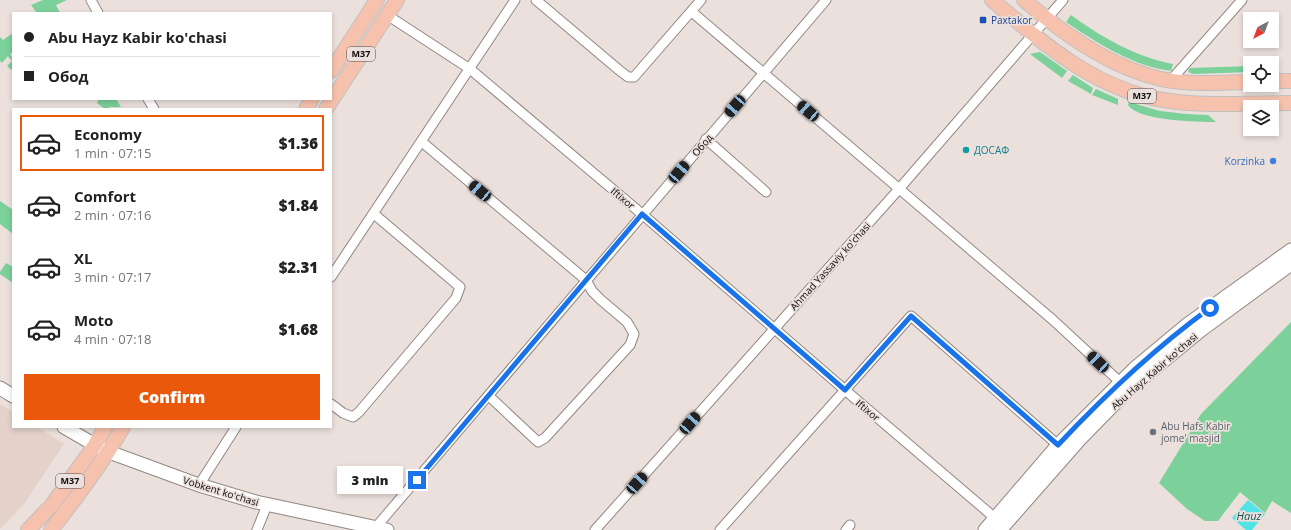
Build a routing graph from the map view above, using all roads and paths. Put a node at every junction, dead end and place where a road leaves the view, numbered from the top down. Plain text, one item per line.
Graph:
1 (91, 0) edge
2 (377, 0) edge
3 (396, 0) edge
4 (515, 0) edge
5 (536, 0) edge
6 (701, 0) edge
7 (826, 0) edge
8 (992, 0) edge
9 (1024, 0) edge
10 (1064, 0) edge
11 (1242, 0) edge
12 (97, 12) edge
13 (692, 12) junction
14 (387, 15) junction
15 (1047, 19) junction
16 (1033, 35) junction
17 (332, 68) edge
18 (470, 69) junction
19 (763, 73) junction
20 (1171, 80) junction
21 (1291, 81) edge
22 (1243, 82) edge
23 (1279, 82) edge
24 (332, 100) edge
25 (1291, 103) edge
26 (706, 139) junction
27 (422, 142) junction
28 (898, 189) junction
29 (766, 192) dead end
30 (374, 214) junction
31 (642, 214) junction
32 (1291, 250) edge
33 (1291, 264) edge
34 (332, 276) edge
35 (586, 280) junction
36 (774, 329) junction
37 (1120, 382) junction
38 (0, 388) edge
39 (845, 390) junction
40 (12, 395) edge
41 (489, 396) junction
42 (332, 405) edge
43 (66, 428) edge
44 (104, 428) edge
45 (122, 428) edge
46 (235, 428) edge
47 (95, 445) junction
48 (1058, 445) junction
49 (109, 452) junction
50 (199, 485) junction
51 (267, 504) junction
52 (995, 518) junction
53 (382, 529) edge
54 (28, 530) edge
55 (51, 530) edge
56 (257, 530) edge
57 (595, 530) edge
58 (720, 530) edge
59 (985, 530) edge
60 (1000, 530) edge

1 - 12 street
2 - 17 main road, M37
3 - 14 main road, M37
4 - 18 street
5 - 13 street
6 - 13 street
7 - 19 street, Обод
8 - 16 main road, M37
9 - 15 main road, M37
10 - 15 street, Ahmad Yassaviy ko'chasi
11 - 20 street
13 - 19 street
14 - 18 street, Iftixor
14 - 24 main road, M37
15 - 16 street, Ahmad Yassaviy ko'chasi
15 - 20 main road, M37
16 - 25 main road, M37
16 - 28 street, Ahmad Yassaviy ko'chasi
18 - 27 street
18 - 31 street, Iftixor
19 - 26 street, Обод
19 - 28 street
20 - 22 main road, M37
21 - 23 main road
26 - 29 street
26 - 31 street, Обод
27 - 30 street
27 - 35 street
28 - 36 street, Ahmad Yassaviy ko'chasi
28 - 37 street
30 - 34 street
30 - 42 street
31 - 35 street, Обод
31 - 36 street, Iftixor
32 - 37 main road, Abu Hayz Kabir ko'chasi
33 - 60 main road, Abu Hayz Kabir ko'chasi
35 - 41 street, Обод
35 - 41 street
36 - 39 street, Iftixor
36 - 57 street, Ahmad Yassaviy ko'chasi
37 - 48 main road, Abu Hayz Kabir ko'chasi
38 - 40 main road
39 - 48 street
39 - 52 street, Iftixor
39 - 58 street
41 - 53 street, Обод
43 - 47 main road, Vobkent koʻchasi
44 - 47 main road, M37
45 - 49 main road, M37
46 - 50 street
47 - 49 main road, Vobkent koʻchasi
47 - 54 main road, M37
48 - 52 main road, Abu Hayz Kabir ko'chasi
49 - 50 main road, Vobkent koʻchasi
49 - 55 main road, M37
50 - 51 main road, Vobkent koʻchasi
51 - 53 main road, Vobkent koʻchasi
51 - 56 street
52 - 59 main road, Abu Hayz Kabir ko'chasi

